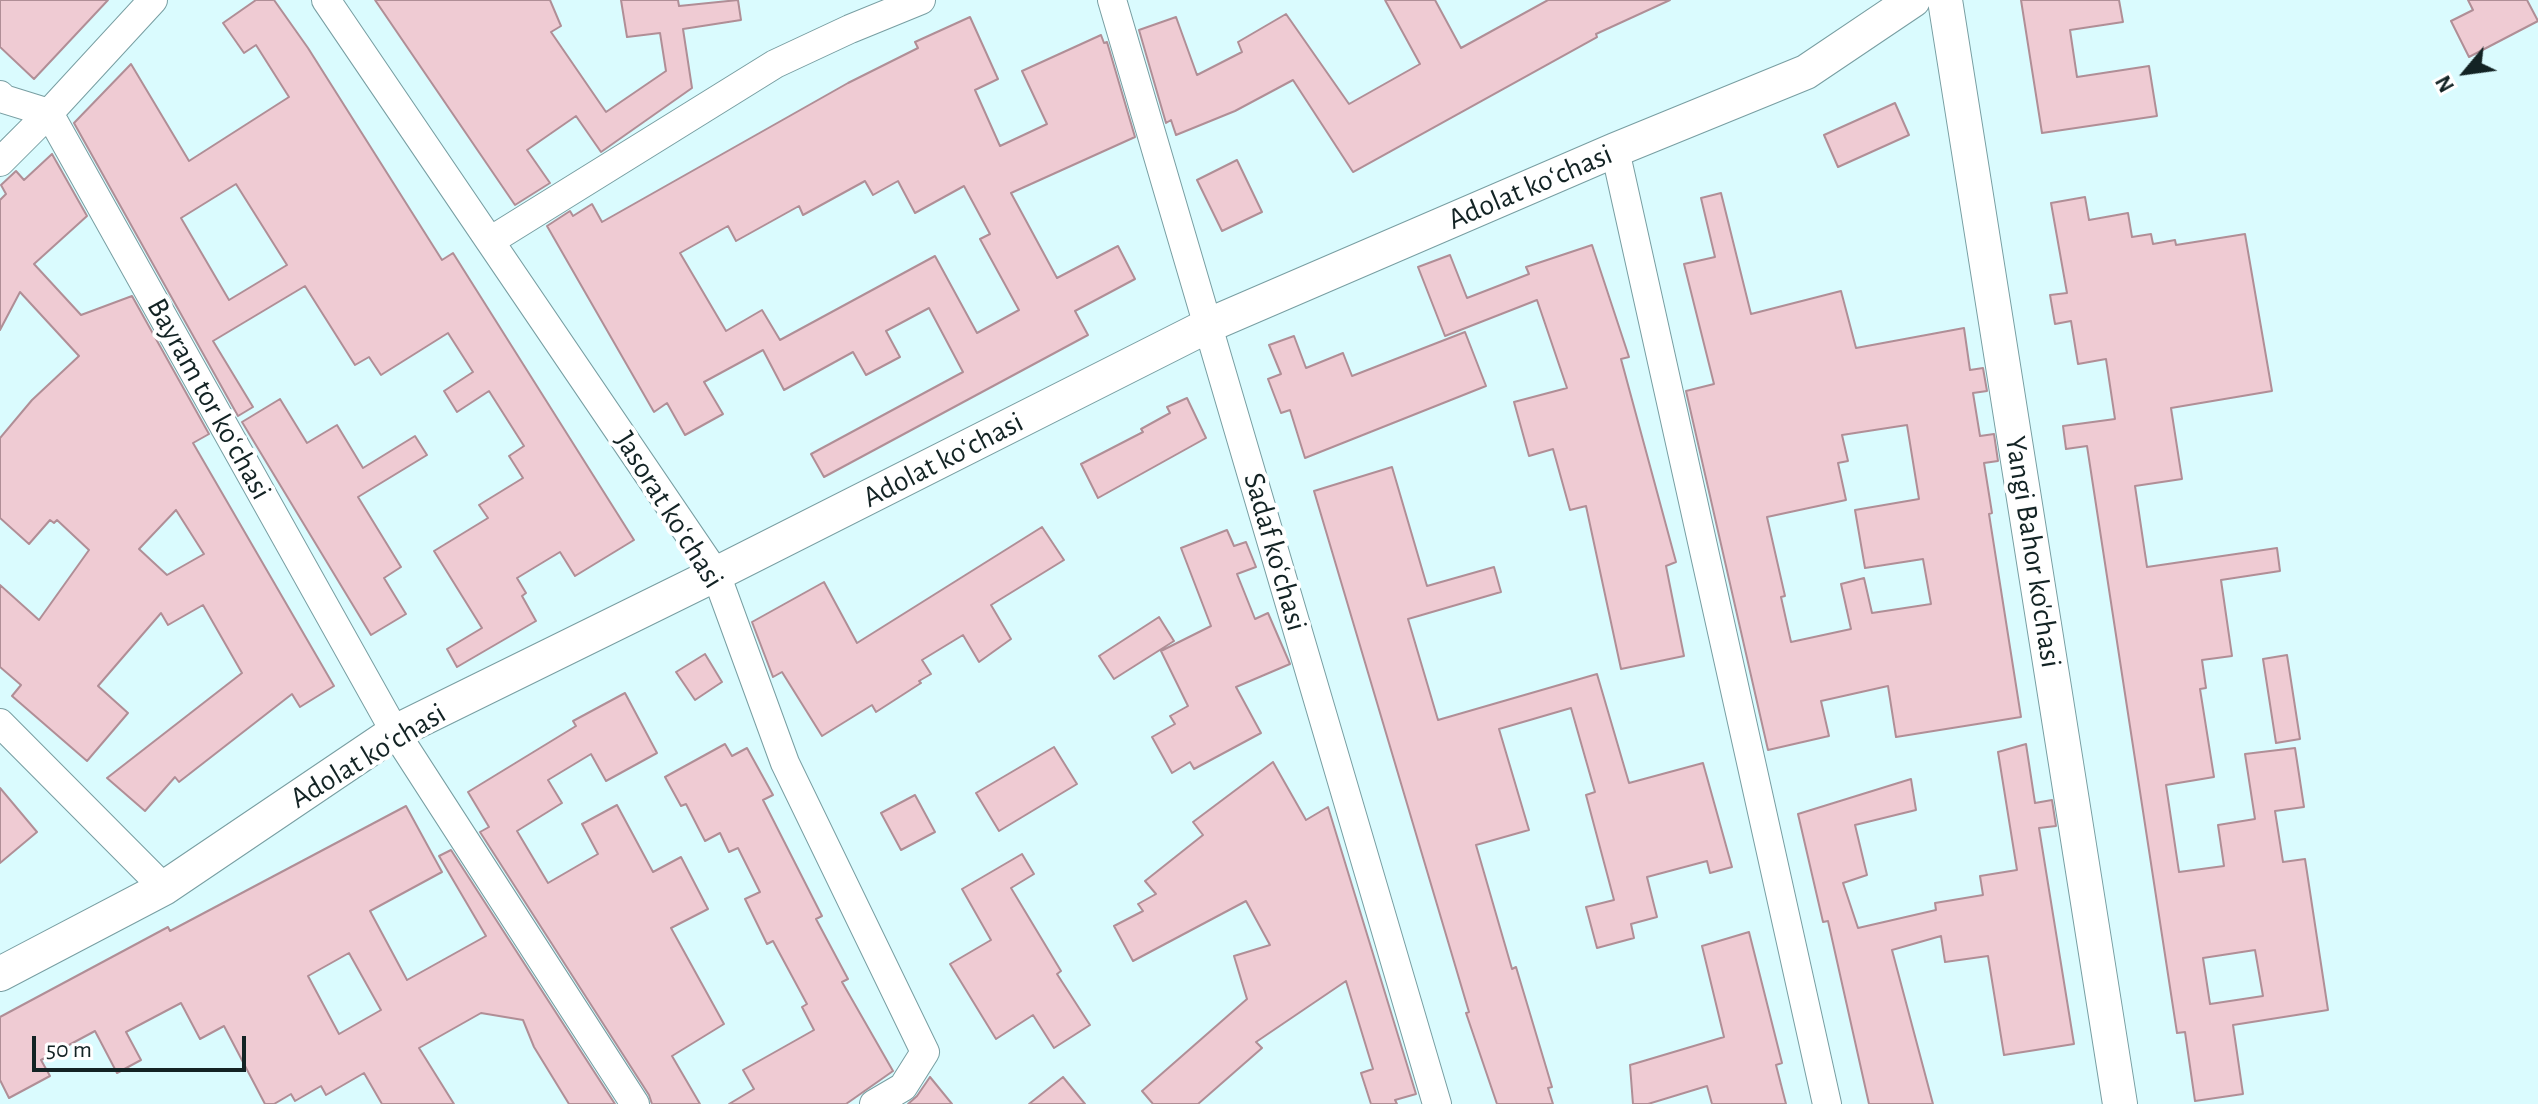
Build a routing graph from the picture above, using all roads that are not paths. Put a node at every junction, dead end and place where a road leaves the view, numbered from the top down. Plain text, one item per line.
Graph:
1 (153, 0) edge
2 (326, 0) edge
3 (921, 0) edge
4 (1112, 0) edge
5 (1913, 0) edge
6 (1945, 0) edge
7 (0, 95) edge
8 (49, 113) junction
9 (1615, 150) junction
10 (0, 162) edge
11 (490, 241) junction
12 (1209, 325) junction
13 (716, 574) junction
14 (0, 723) edge
15 (395, 732) junction
16 (164, 888) junction
17 (0, 974) edge
18 (910, 1095) edge
19 (635, 1104) edge
20 (874, 1104) edge
21 (1437, 1104) edge
22 (1827, 1104) edge
23 (2120, 1104) edge

1 - 8 street
2 - 11 street, Jasorat koʻchasi
3 - 11 street
4 - 12 street, Sadaf koʻchasi
5 - 9 street, Adolat koʻchasi
6 - 23 street, Yangi Bahor ko'chasi
7 - 8 street
8 - 10 street
8 - 15 street, Bayram tor koʻchasi
9 - 12 street, Adolat koʻchasi
9 - 22 street
11 - 13 street, Jasorat koʻchasi
12 - 13 street, Adolat koʻchasi
12 - 21 street, Sadaf koʻchasi
13 - 15 street, Adolat koʻchasi
13 - 18 street, Jasorat koʻchasi
14 - 16 street
15 - 16 street, Adolat koʻchasi
15 - 19 street, Bayram tor koʻchasi
16 - 17 street, Adolat koʻchasi
18 - 20 street

